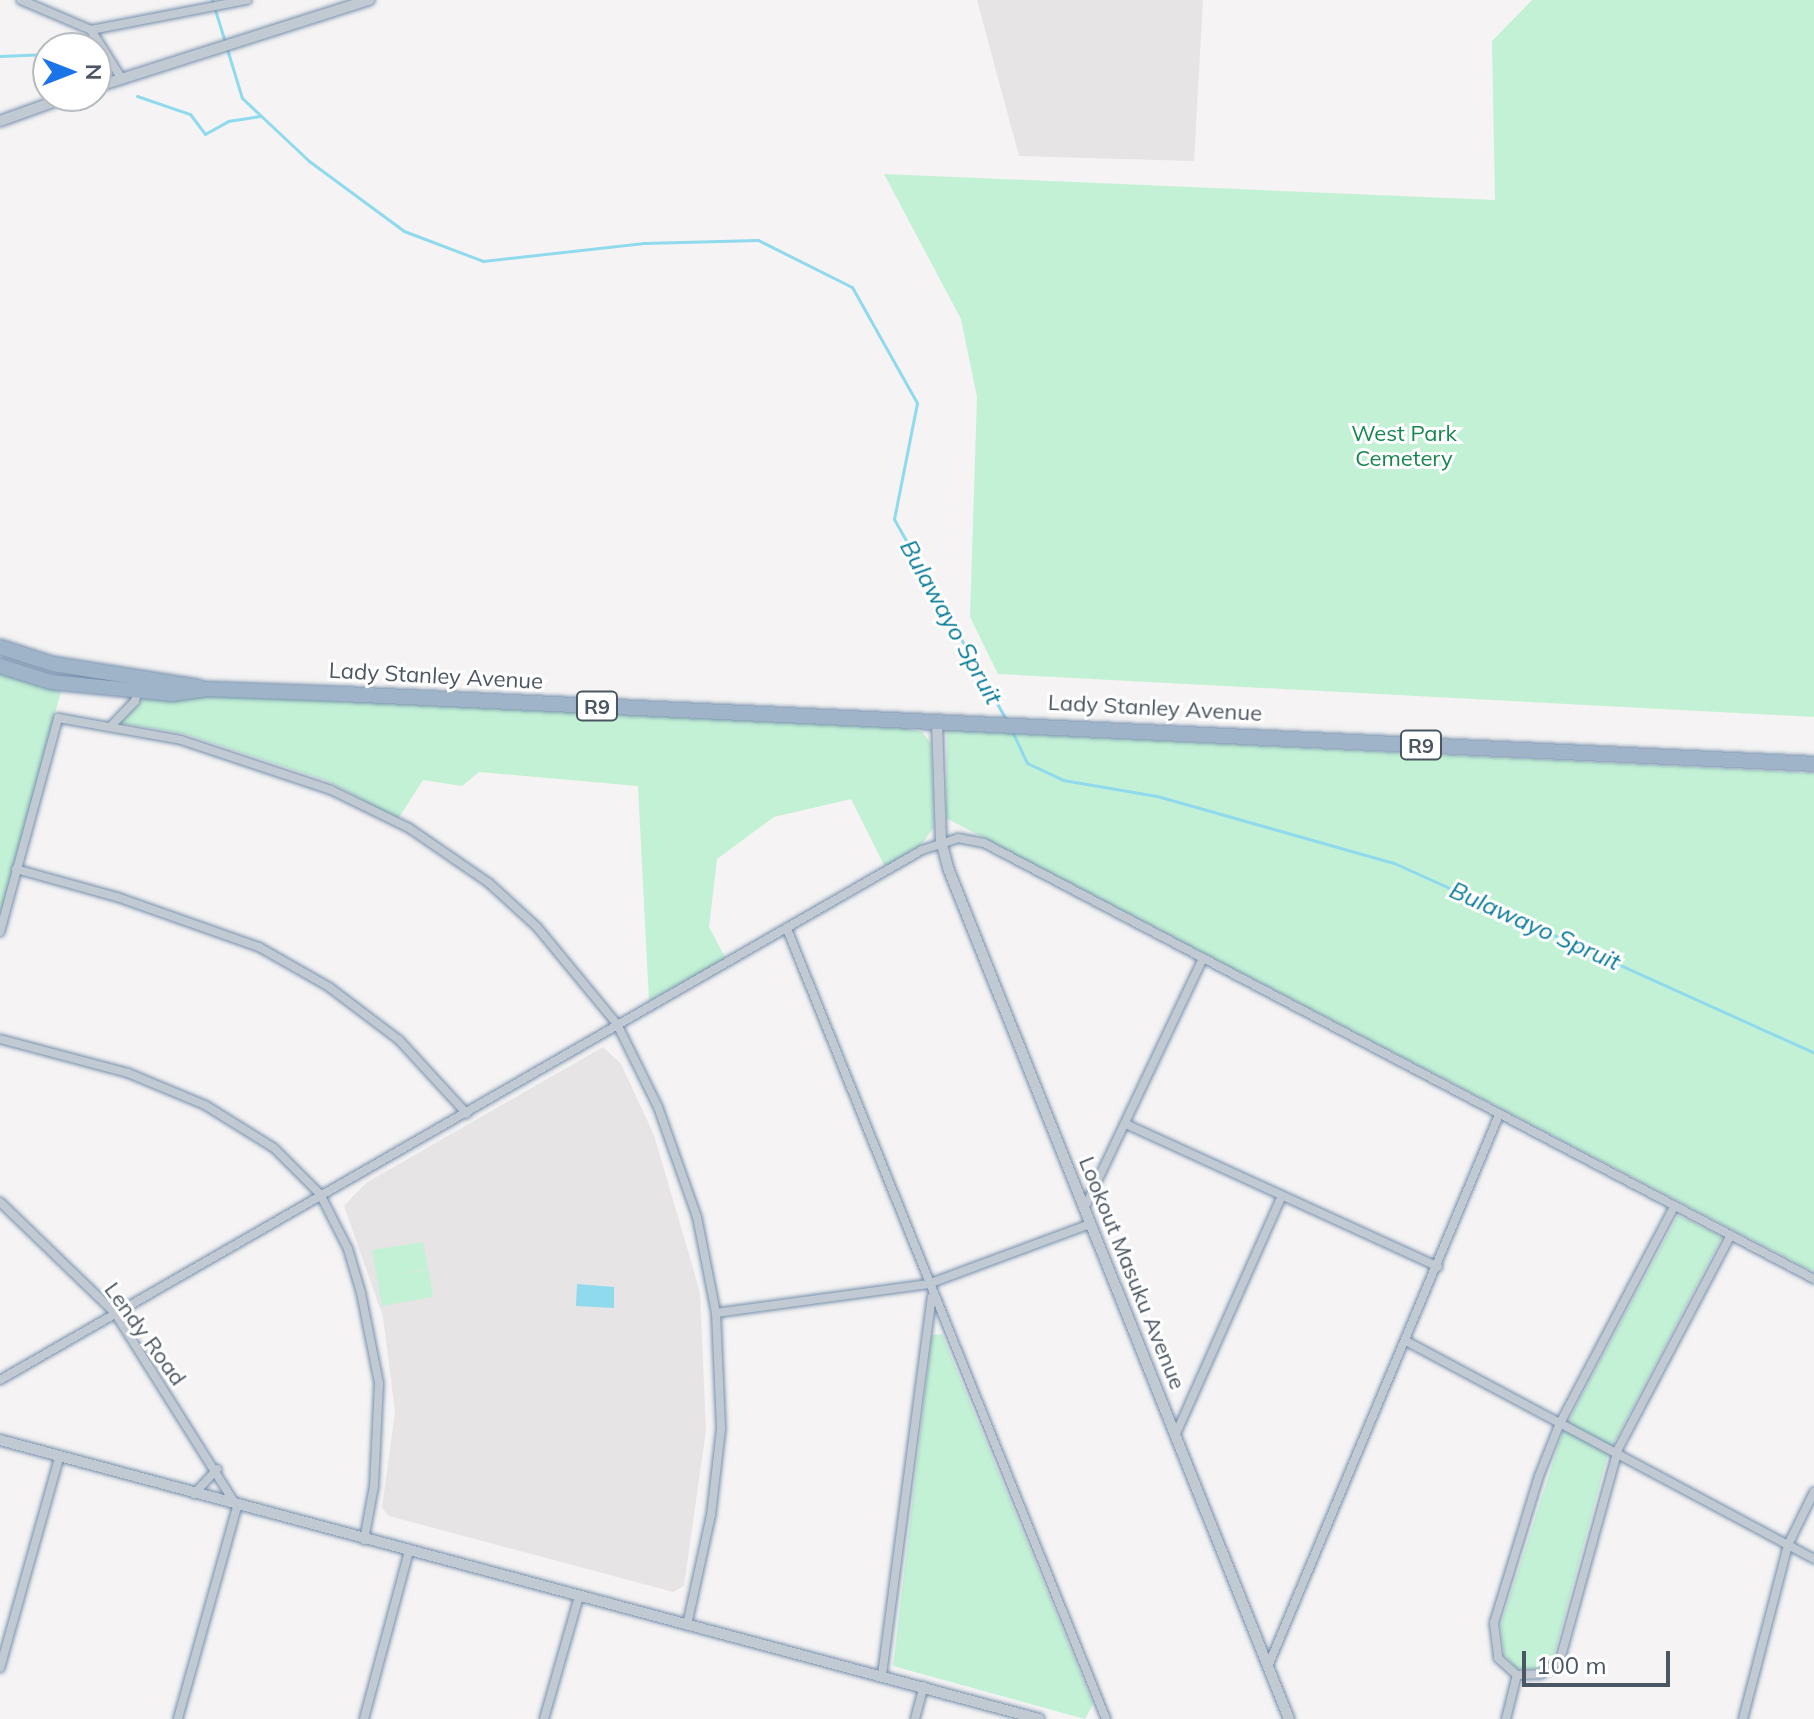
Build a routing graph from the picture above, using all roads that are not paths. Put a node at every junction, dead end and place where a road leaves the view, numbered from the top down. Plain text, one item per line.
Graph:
1 (21, 0) edge
2 (247, 0) edge
3 (369, 0) edge
4 (91, 30) junction
5 (122, 79) junction
6 (112, 82) edge
7 (32, 110) edge
8 (0, 121) edge
9 (0, 647) edge
10 (0, 666) edge
11 (138, 684) junction
12 (937, 721) junction
13 (110, 727) junction
14 (1814, 764) edge
15 (941, 841) junction
16 (16, 869) junction
17 (787, 929) junction
18 (0, 932) edge
19 (1202, 960) junction
20 (617, 1024) junction
21 (0, 1039) edge
22 (467, 1114) junction
23 (1499, 1115) junction
24 (1126, 1124) junction
25 (320, 1194) junction
26 (1281, 1198) junction
27 (0, 1202) edge
28 (1674, 1207) junction
29 (1084, 1209) junction
30 (1090, 1224) junction
31 (1731, 1235) junction
32 (1438, 1267) junction
33 (1814, 1279) edge
34 (928, 1284) junction
35 (932, 1296) junction
36 (115, 1313) junction
37 (716, 1313) junction
38 (1406, 1341) junction
39 (0, 1380) edge
40 (1560, 1423) junction
41 (1175, 1436) junction
42 (0, 1440) edge
43 (1618, 1449) junction
44 (60, 1455) junction
45 (217, 1469) junction
46 (1814, 1492) edge
47 (194, 1494) junction
48 (237, 1507) junction
49 (364, 1540) junction
50 (1788, 1545) junction
51 (409, 1551) junction
52 (1814, 1559) edge
53 (579, 1596) junction
54 (687, 1625) junction
55 (1269, 1664) junction
56 (0, 1668) edge
57 (882, 1675) junction
58 (1517, 1675) junction
59 (924, 1686) junction
60 (178, 1719) edge
61 (364, 1719) edge
62 (544, 1719) edge
63 (915, 1719) edge
64 (1039, 1719) edge
65 (1106, 1719) edge
66 (1289, 1719) edge
67 (1506, 1719) edge
68 (1743, 1719) edge

1 - 4 street
2 - 4 street
3 - 5 street
4 - 5 street
5 - 6 street
7 - 8 street
9 - 11 highway, Lady Stanley Avenue / R9
10 - 11 highway, Lady Stanley Avenue / R9
11 - 12 highway, Lady Stanley Avenue / R9
11 - 13 street
12 - 14 highway, Lady Stanley Avenue / R9
12 - 15 street, Lookout Masuku Avenue
13 - 16 street
13 - 20 street
15 - 17 street
15 - 19 street
15 - 29 street, Lookout Masuku Avenue
16 - 18 street
16 - 22 street
17 - 20 street
17 - 34 street
19 - 23 street
19 - 24 street
20 - 22 street
20 - 37 street
21 - 25 street
22 - 25 street
23 - 28 street
23 - 32 street
24 - 26 street
24 - 29 street
25 - 36 street
25 - 49 street
26 - 32 street
26 - 41 street
27 - 36 street, Lendy Road
28 - 31 street
28 - 40 street
29 - 30 street, Lookout Masuku Avenue
30 - 34 street
30 - 41 street, Lookout Masuku Avenue
31 - 33 street
31 - 43 street
32 - 38 street
34 - 35 street
34 - 37 street
35 - 57 street
35 - 65 street
36 - 39 street
36 - 45 street, Lendy Road
37 - 54 street
38 - 40 street
38 - 55 street
40 - 43 street
40 - 58 street
41 - 55 street, Lookout Masuku Avenue
42 - 44 street
43 - 50 street
43 - 58 street
44 - 47 street
44 - 56 street
45 - 47 street
45 - 48 street, Lendy Road
46 - 50 street
47 - 48 street
48 - 49 street
48 - 60 street
49 - 51 street
50 - 52 street
50 - 68 street
51 - 53 street
51 - 61 street
53 - 54 street
53 - 62 street
54 - 57 street
55 - 66 street, Lookout Masuku Avenue
57 - 59 street
58 - 67 street
59 - 63 street
59 - 64 street

